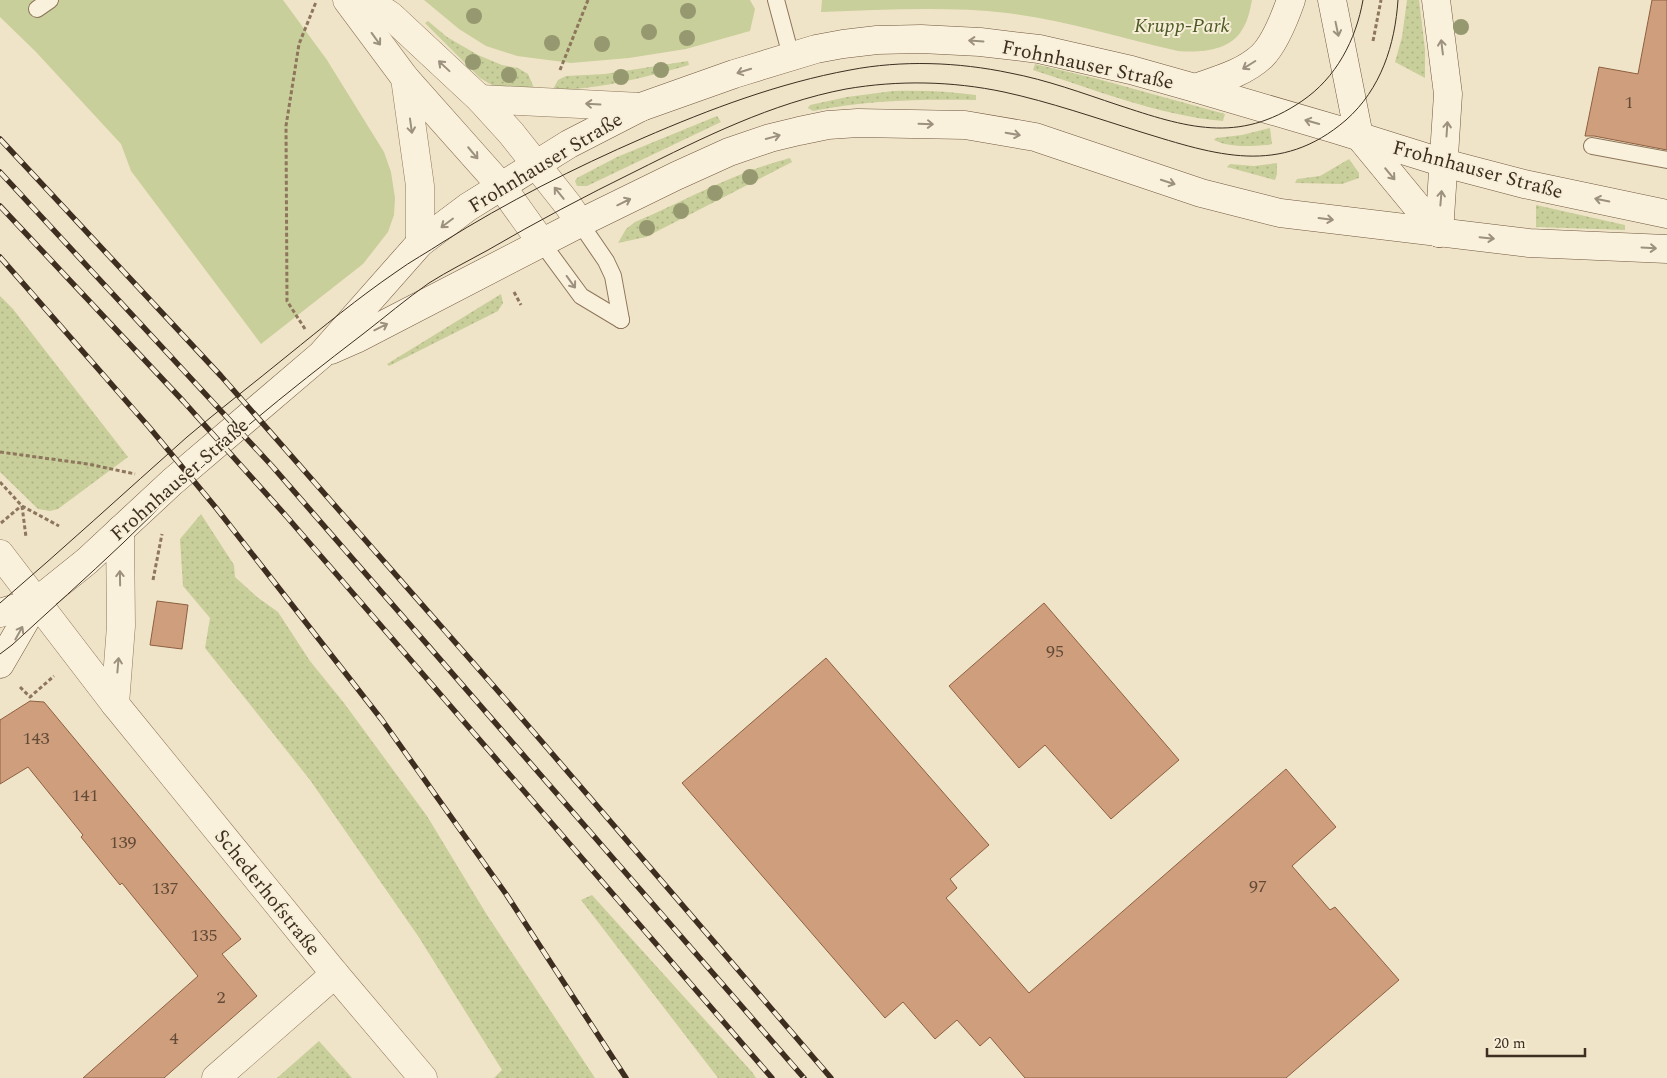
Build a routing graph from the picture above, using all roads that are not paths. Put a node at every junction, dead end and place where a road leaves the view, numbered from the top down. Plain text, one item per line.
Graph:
1 (347, 0) edge
2 (367, 0) edge
3 (776, 0) edge
4 (1291, 0) edge
5 (1332, 0) edge
6 (1436, 0) edge
7 (791, 56) junction
8 (405, 78) junction
9 (1195, 88) junction
10 (480, 98) junction
11 (642, 107) junction
12 (1359, 136) junction
13 (1592, 146) dead end
14 (1667, 160) edge
15 (1444, 164) junction
16 (536, 165) junction
17 (502, 187) junction
18 (1667, 214) edge
19 (580, 223) junction
20 (1439, 233) junction
21 (420, 243) junction
22 (542, 243) junction
23 (1667, 249) edge
24 (321, 355) junction
25 (120, 530) junction
26 (0, 554) edge
27 (36, 602) junction
28 (0, 613) edge
29 (0, 664) edge
30 (115, 704) junction
31 (335, 974) junction
32 (216, 1078) edge
33 (423, 1078) edge

1 -> 8 main road
10 -> 2 main road
3 - 7 lane
4 -> 9 main road
5 -> 12 main road
15 -> 6 main road
9 -> 7 main road, Frohnhauser Straße
7 -> 11 main road, Frohnhauser Straße
8 -> 17 main road
8 -> 21 main road
12 -> 9 main road, Frohnhauser Straße
11 -> 10 main road
10 - 16 main road
11 - 16 main road, Frohnhauser Straße
12 - 15 main road, Frohnhauser Straße
12 -> 20 main road
13 - 14 lane
18 -> 15 main road, Frohnhauser Straße
20 -> 15 main road
16 - 17 main road, Frohnhauser Straße
19 -> 16 main road
17 -> 21 main road, Frohnhauser Straße
17 - 22 main road
19 -> 20 main road, Frohnhauser Straße
19 - 22 main road, Frohnhauser Straße
22 -> 19 lane
20 -> 23 main road, Frohnhauser Straße
21 - 24 main road, Frohnhauser Straße
24 -> 22 main road, Frohnhauser Straße
24 - 25 main road, Frohnhauser Straße
25 - 27 main road, Frohnhauser Straße
30 -> 25 main road
26 - 27 main road, Schederhofstraße
27 - 28 main road, Frohnhauser Straße
29 -> 27 main road, Frohnhauser Straße
27 - 30 main road, Schederhofstraße
30 - 31 main road, Schederhofstraße
31 - 32 main road
31 - 33 main road, Schederhofstraße

